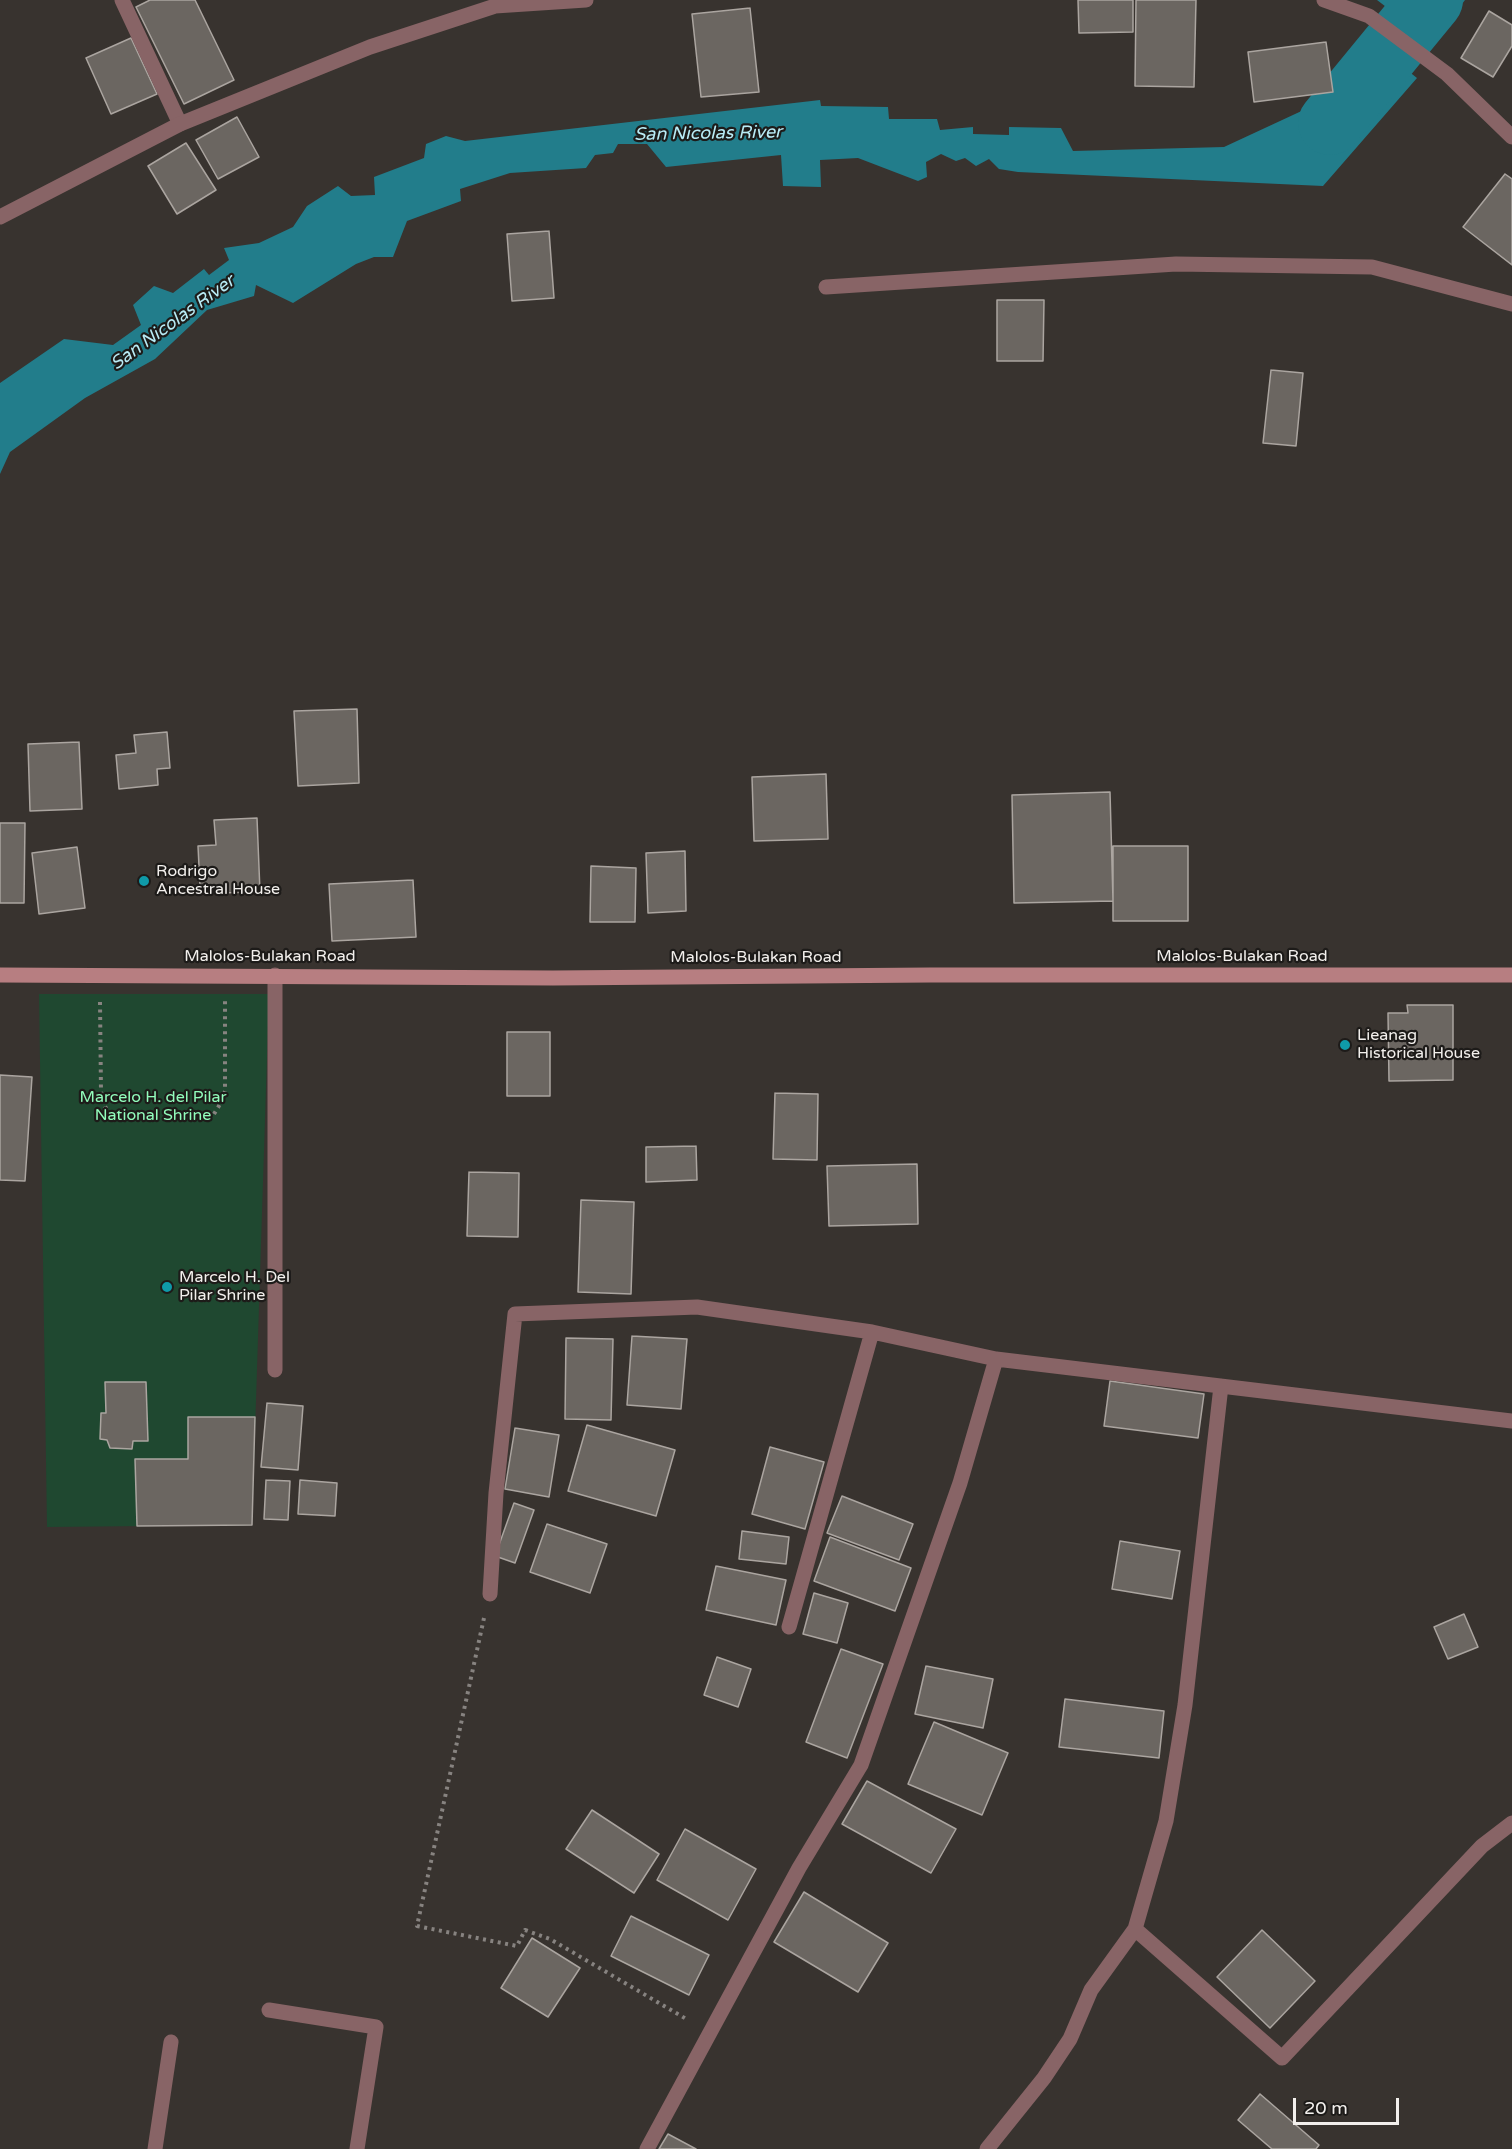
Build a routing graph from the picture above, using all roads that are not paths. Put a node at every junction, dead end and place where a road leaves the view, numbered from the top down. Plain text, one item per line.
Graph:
1 (122, 0) edge
2 (586, 0) edge
3 (1324, 0) edge
4 (494, 3) edge
5 (1352, 5) edge
6 (180, 124) junction
7 (1512, 137) edge
8 (0, 217) edge
9 (826, 287) dead end
10 (1512, 304) edge
11 (0, 975) edge
12 (275, 975) junction
13 (1512, 975) edge
14 (872, 1332) junction
15 (996, 1359) junction
16 (275, 1370) dead end
17 (1221, 1386) junction
18 (1512, 1421) edge
19 (490, 1594) road end
20 (789, 1627) dead end
21 (1512, 1823) edge
22 (1135, 1929) junction
23 (269, 2010) dead end
24 (171, 2042) dead end
25 (155, 2149) edge
26 (357, 2149) edge
27 (647, 2149) edge
28 (987, 2149) edge

1 - 6 street
2 - 4 street
3 - 5 street
4 - 6 street
5 - 7 street
6 - 8 street
9 - 10 street
11 - 12 main road, Malolos-Bulakan Road
12 - 13 main road, Malolos-Bulakan Road
12 - 16 street
14 - 15 street
14 - 19 street
14 - 20 street
15 - 17 street
15 - 27 street
17 - 18 street
17 - 22 street
21 - 22 street
22 - 28 street
23 - 26 street
24 - 25 street

